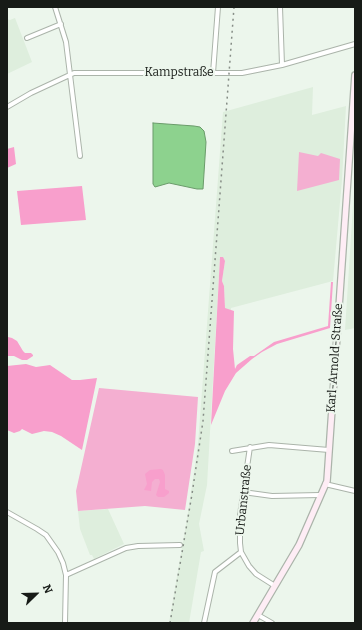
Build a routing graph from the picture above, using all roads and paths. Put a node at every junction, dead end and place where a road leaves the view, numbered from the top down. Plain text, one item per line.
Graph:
1 (55, 7) edge
2 (218, 7) edge
3 (280, 7) edge
4 (61, 24) junction
5 (27, 38) dead end
6 (355, 44) edge
7 (282, 65) junction
8 (213, 73) junction
9 (69, 74) junction
10 (355, 75) edge
11 (7, 107) edge
12 (80, 156) dead end
13 (250, 447) junction
14 (232, 450) dead end
15 (329, 450) junction
16 (325, 484) junction
17 (243, 492) junction
18 (355, 492) edge
19 (320, 495) junction
20 (7, 512) edge
21 (180, 545) dead end
22 (241, 552) junction
23 (66, 575) junction
24 (275, 586) junction
25 (258, 615) junction
26 (65, 623) edge
27 (204, 623) edge
28 (253, 623) edge
29 (272, 623) edge

1 - 4 street
2 - 8 street
3 - 7 street
4 - 5 street
4 - 9 street
6 - 7 street, Kampstraße
7 - 8 street, Kampstraße
8 - 9 street, Kampstraße
9 - 11 street, Kampstraße
9 - 12 street
10 - 15 main road, Karl-Arnold-Straße
13 - 14 street, Urbanstraße
13 - 15 street, Urbanstraße
13 - 17 street, Urbanstraße
15 - 16 main road, Karl-Arnold-Straße
16 - 18 street
16 - 19 main road, Karl-Arnold-Straße
17 - 19 street
17 - 22 street, Urbanstraße
19 - 24 main road, Karl-Arnold-Straße
20 - 23 street
21 - 23 street
22 - 24 street, Urbanstraße
22 - 27 street
23 - 26 street
24 - 25 main road, Karl-Arnold-Straße
25 - 28 main road, Karl-Arnold-Straße
25 - 29 street

